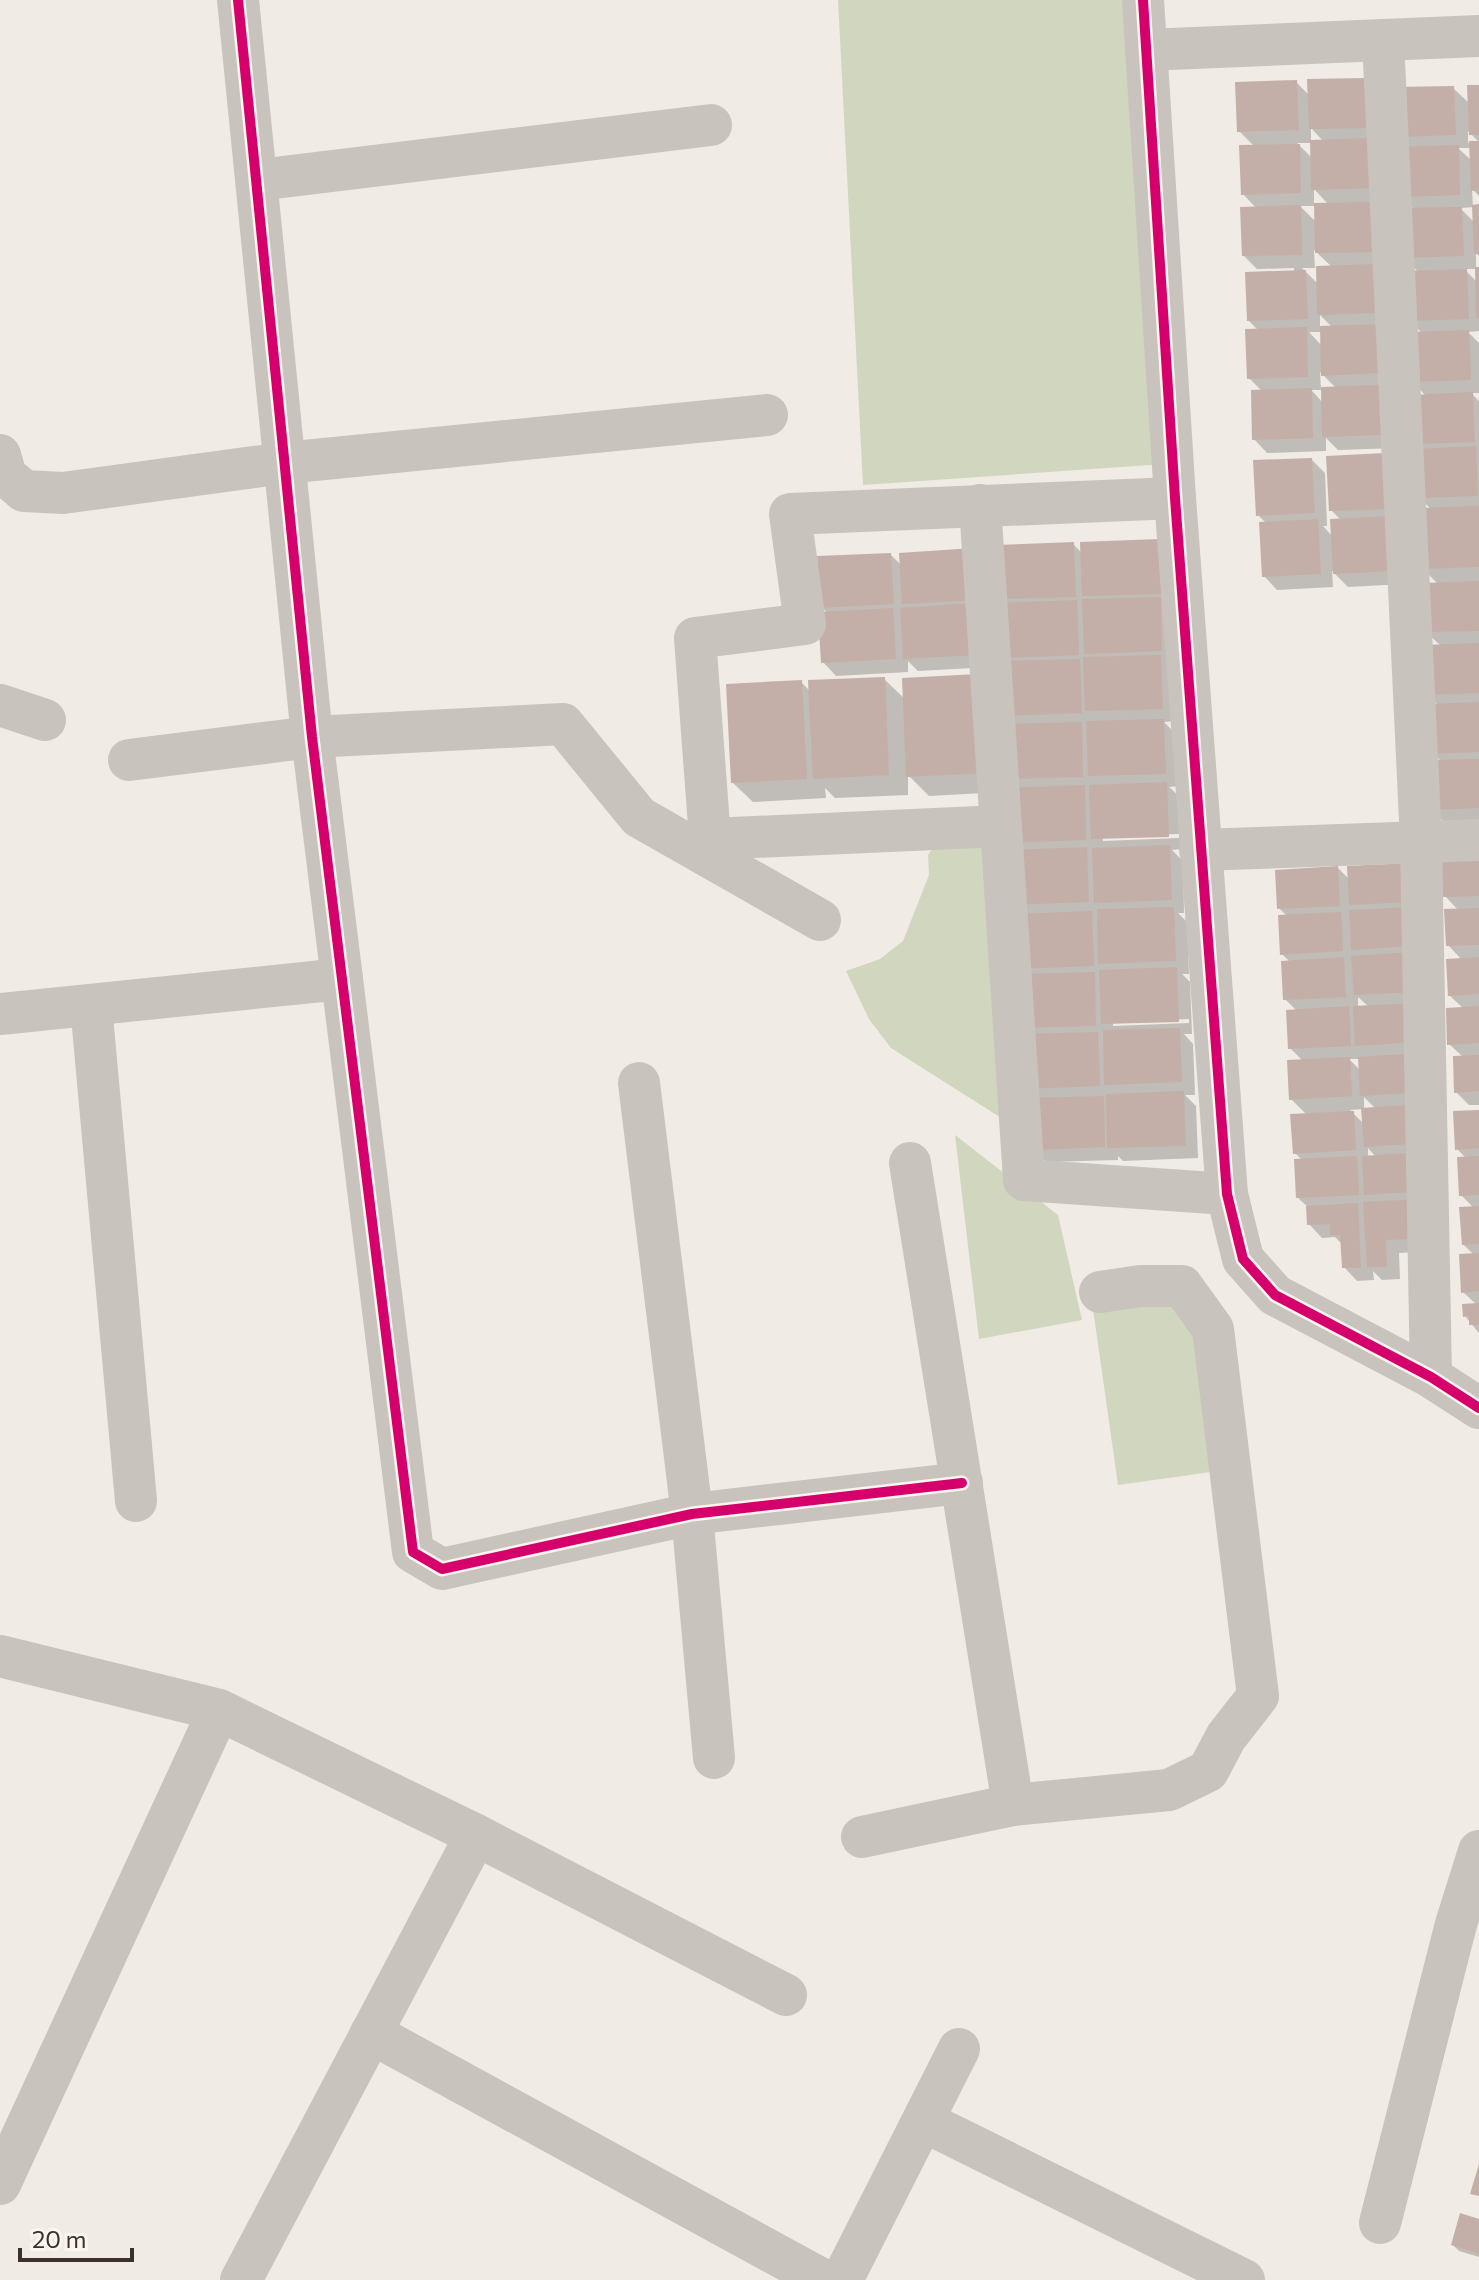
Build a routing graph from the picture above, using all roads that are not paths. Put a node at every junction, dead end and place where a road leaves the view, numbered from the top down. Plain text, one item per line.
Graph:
1 (238, 0) edge
2 (1143, 0) edge
3 (1479, 36) edge
4 (1383, 40) junction
5 (1146, 50) junction
6 (711, 125) dead end
7 (258, 180) junction
8 (767, 415) dead end
9 (0, 455) edge
10 (284, 463) junction
11 (1175, 498) junction
12 (980, 505) junction
13 (0, 705) edge
14 (45, 720) dead end
15 (312, 737) junction
16 (129, 760) dead end
17 (1001, 826) junction
18 (1479, 840) edge
19 (1421, 841) junction
20 (1200, 850) junction
21 (820, 920) dead end
22 (342, 979) junction
23 (91, 1005) junction
24 (0, 1014) edge
25 (639, 1083) dead end
26 (910, 1163) dead end
27 (1227, 1194) junction
28 (1100, 1292) dead end
29 (1431, 1377) junction
30 (1479, 1408) edge
31 (962, 1483) junction
32 (136, 1501) dead end
33 (692, 1514) junction
34 (0, 1656) edge
35 (219, 1710) junction
36 (714, 1758) dead end
37 (1013, 1805) junction
38 (476, 1835) junction
39 (862, 1837) dead end
40 (1479, 1851) edge
41 (1467, 1927) edge
42 (786, 1995) dead end
43 (371, 2033) junction
44 (959, 2049) dead end
45 (923, 2121) junction
46 (0, 2184) edge
47 (1380, 2223) dead end
48 (241, 2280) edge
49 (823, 2280) edge
50 (842, 2280) edge
51 (1244, 2280) edge

1 - 7 street
2 - 5 street
3 - 4 street
4 - 5 street
4 - 19 street
5 - 11 street
6 - 7 street
7 - 10 street
8 - 10 street
9 - 10 street
10 - 15 street
11 - 12 street
11 - 20 street
12 - 17 street
12 - 17 street
13 - 14 street
15 - 16 street
15 - 21 street
15 - 22 street
17 - 27 street
18 - 19 street
19 - 20 street
19 - 29 street
20 - 27 street
22 - 23 street
22 - 33 street
23 - 24 street
23 - 32 street
25 - 33 street
26 - 31 street
27 - 29 street
28 - 37 street
29 - 30 street
31 - 33 street
31 - 37 street
33 - 36 street
34 - 35 street
35 - 38 street
35 - 46 street
37 - 39 street
38 - 42 street
38 - 43 street
40 - 41 street
41 - 47 street
43 - 48 street
43 - 49 street
44 - 45 street
45 - 50 street
45 - 51 street

